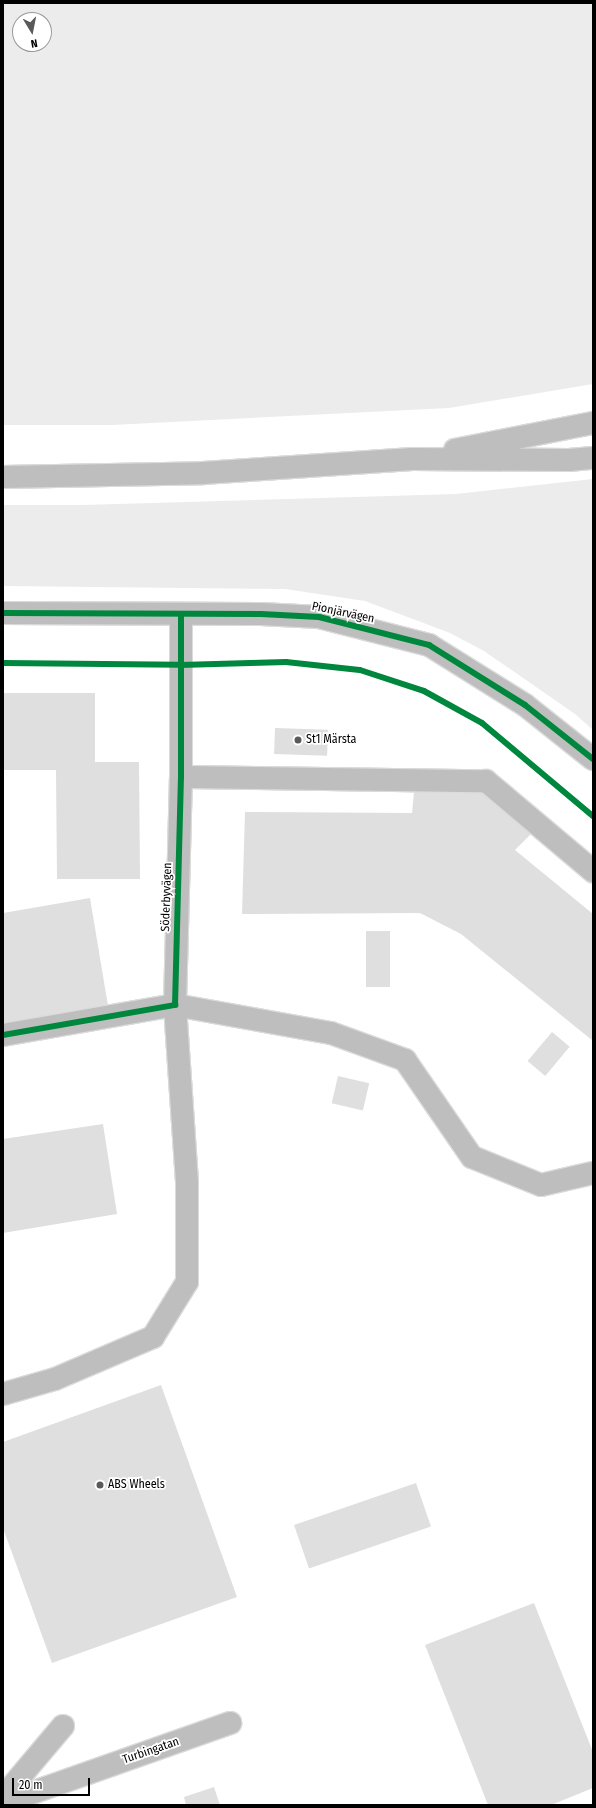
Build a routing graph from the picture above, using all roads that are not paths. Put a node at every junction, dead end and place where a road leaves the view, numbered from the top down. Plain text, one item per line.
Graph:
1 (593, 423) edge
2 (593, 458) edge
3 (413, 459) junction
4 (3, 477) edge
5 (3, 613) edge
6 (181, 615) junction
7 (593, 759) edge
8 (181, 777) junction
9 (593, 871) edge
10 (175, 1005) junction
11 (3, 1035) edge
12 (593, 1173) edge
13 (3, 1394) edge
14 (230, 1723) dead end
15 (63, 1726) dead end
16 (3, 1797) edge
17 (3, 1803) edge

1 - 3 street
2 - 3 street
3 - 4 street
5 - 6 street, Pionjärvägen
6 - 7 street, Pionjärvägen
6 - 8 street, Söderbyvägen
8 - 9 street
8 - 10 street, Söderbyvägen
10 - 11 street
10 - 12 street
10 - 13 street, Söderbyvägen
14 - 17 street, Turbingatan
15 - 16 street

